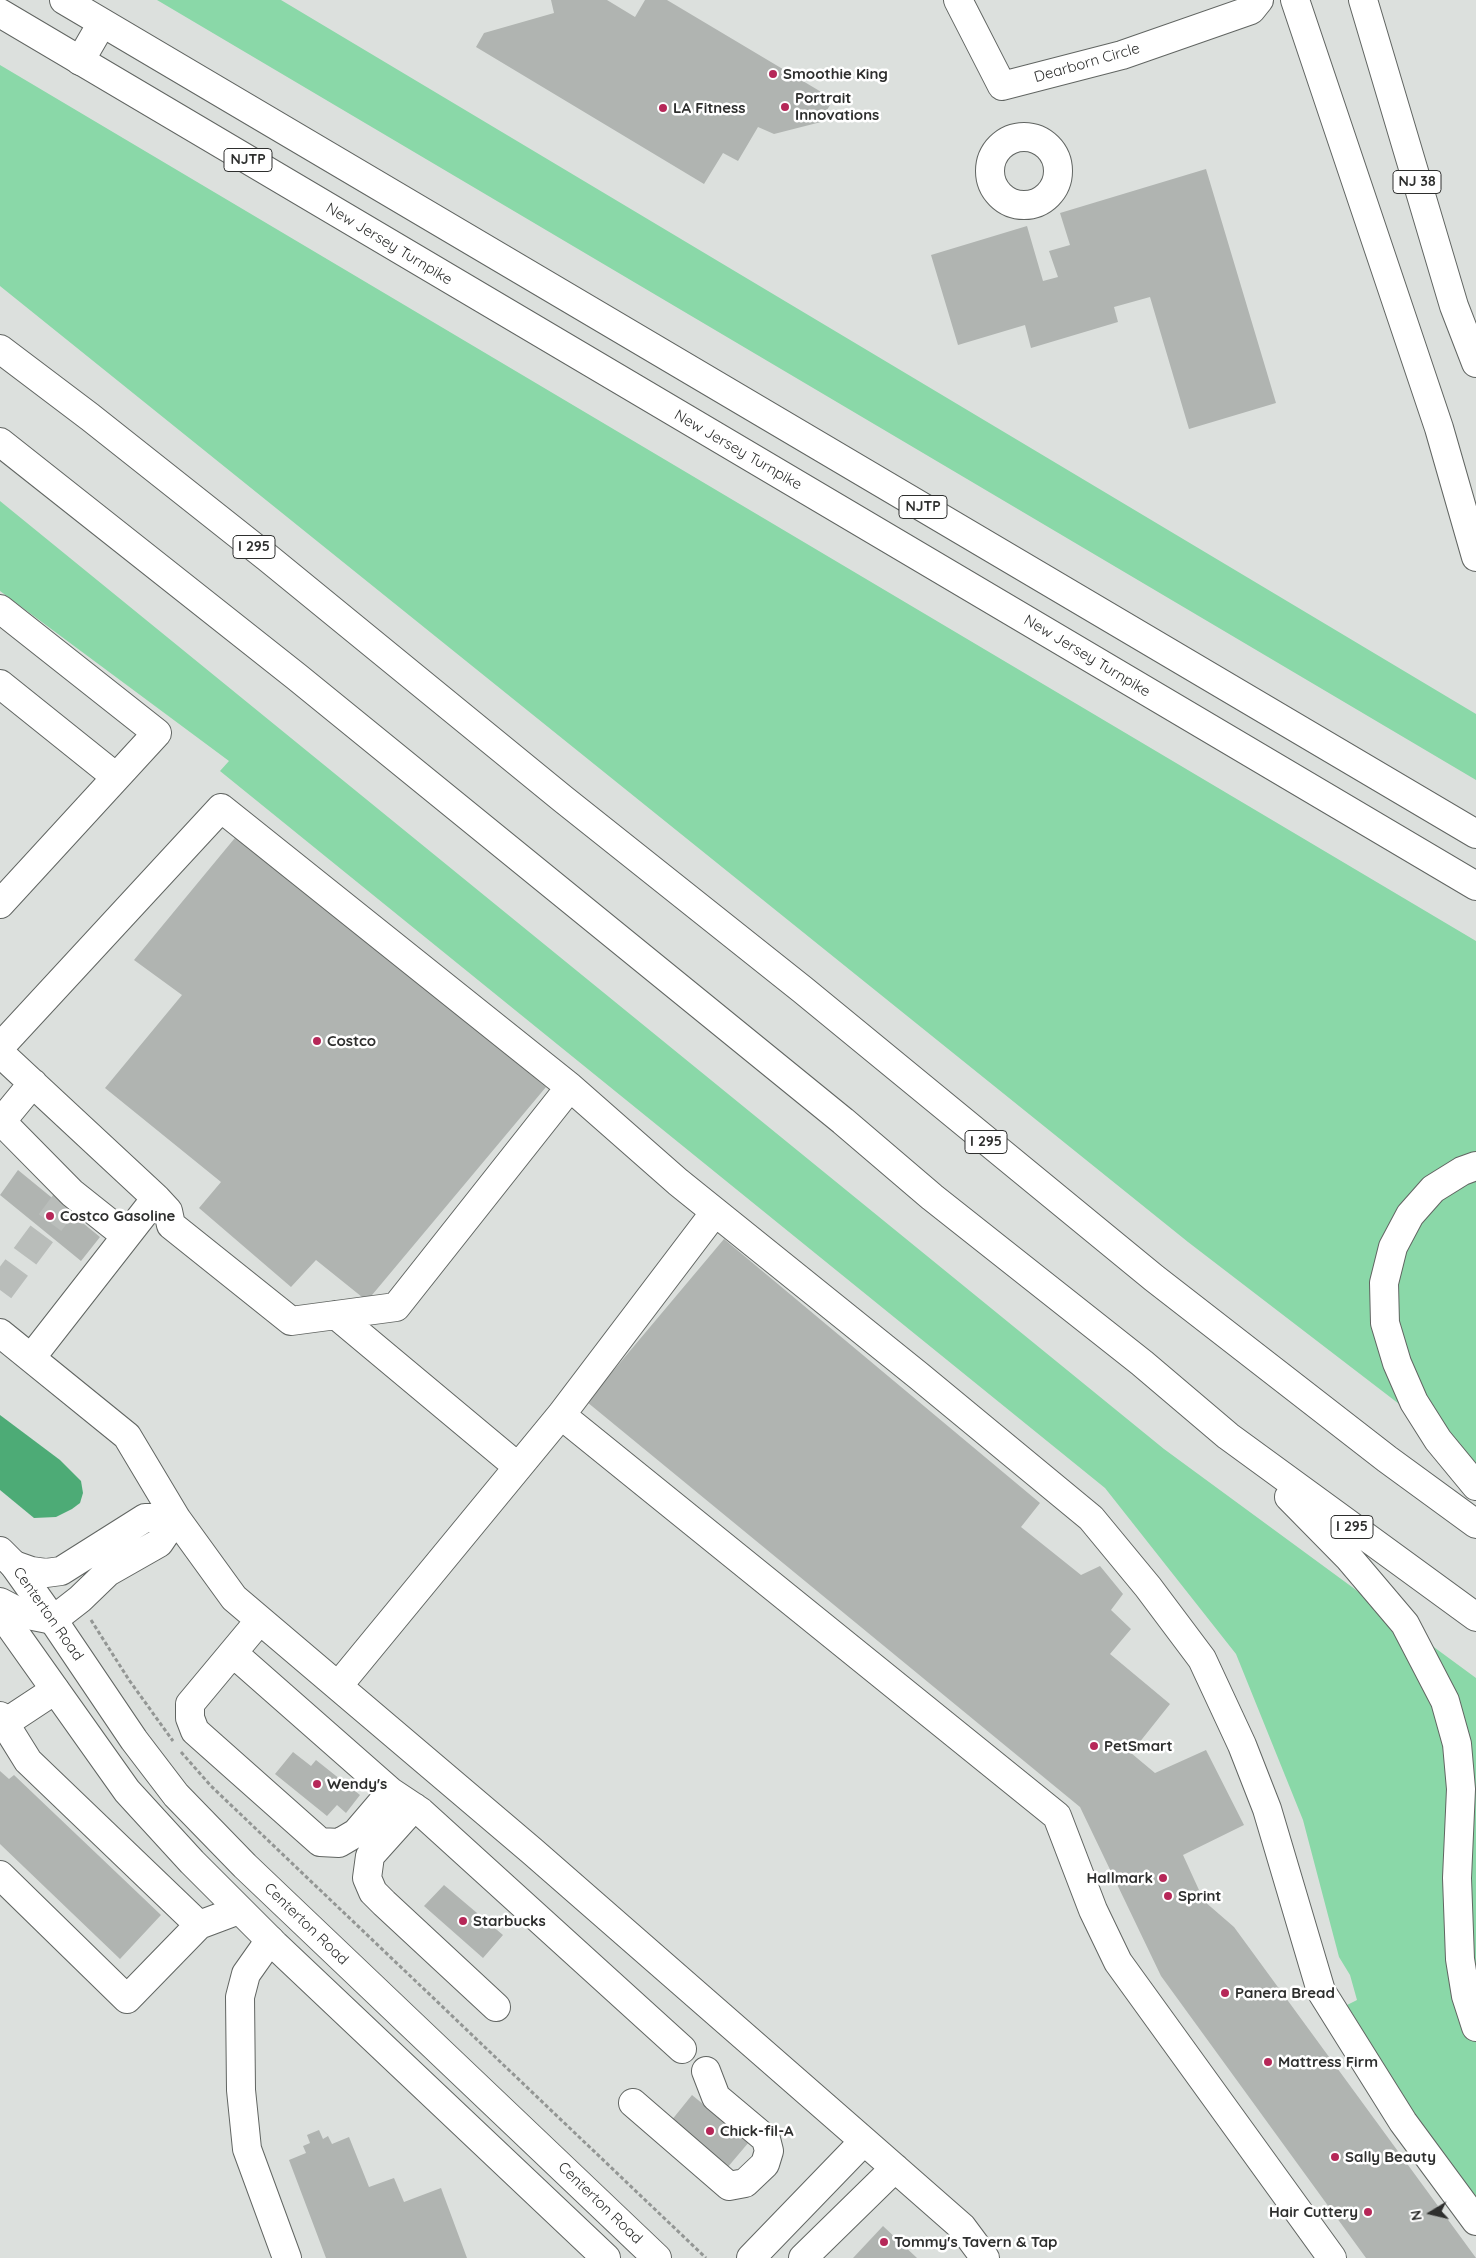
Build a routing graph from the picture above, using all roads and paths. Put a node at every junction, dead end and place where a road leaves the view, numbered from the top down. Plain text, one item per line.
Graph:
1 (64, 0) edge
2 (958, 0) edge
3 (1259, 0) edge
4 (1295, 0) edge
5 (1362, 0) edge
6 (0, 13) edge
7 (102, 23) junction
8 (80, 61) junction
9 (0, 349) edge
10 (1476, 363) edge
11 (0, 442) edge
12 (1476, 557) edge
13 (0, 610) edge
14 (0, 684) edge
15 (116, 777) junction
16 (1476, 834) edge
17 (1476, 886) edge
18 (0, 904) edge
19 (0, 1047) edge
20 (0, 1053) edge
21 (33, 1083) junction
22 (570, 1088) junction
23 (1, 1122) edge
24 (1476, 1166) edge
25 (156, 1198) junction
26 (715, 1212) junction
27 (126, 1236) junction
28 (336, 1315) junction
29 (0, 1333) edge
30 (31, 1358) junction
31 (561, 1415) junction
32 (1228, 1436) junction
33 (518, 1467) junction
34 (1476, 1486) edge
35 (176, 1518) junction
36 (1476, 1524) edge
37 (7, 1558) edge
38 (0, 1602) edge
39 (0, 1612) edge
40 (87, 1613) dead end
41 (1476, 1617) edge
42 (53, 1620) junction
43 (260, 1620) junction
44 (233, 1654) junction
45 (338, 1686) junction
46 (56, 1690) junction
47 (2, 1720) edge
48 (175, 1743) dead end
49 (181, 1751) dead end
50 (391, 1792) junction
51 (176, 1795) junction
52 (414, 1807) junction
53 (0, 1875) edge
54 (240, 1910) junction
55 (199, 1925) junction
56 (270, 1940) junction
57 (496, 2007) dead end
58 (1476, 2027) edge
59 (682, 2049) dead end
60 (706, 2071) dead end
61 (633, 2103) dead end
62 (864, 2141) junction
63 (895, 2168) junction
64 (1476, 2220) edge
65 (287, 2258) edge
66 (606, 2258) edge
67 (658, 2258) edge
68 (706, 2258) edge
69 (751, 2258) edge
70 (803, 2258) edge
71 (986, 2258) edge
72 (1332, 2258) edge

1 - 7 main road, NJTP
2 - 3 main road, Dearborn Circle
4 - 12 main road
5 - 10 main road, NJ 38
6 - 8 main road, New Jersey Turnpike / NJTP
7 - 8 main road
7 - 16 main road, NJTP
8 - 17 main road, New Jersey Turnpike / NJTP
9 - 36 main road, I 295
11 - 32 main road, I 295
13 - 15 main road
14 - 15 main road
15 - 18 main road
19 - 22 main road
20 - 21 main road
21 - 23 main road
21 - 25 main road
22 - 26 main road
22 - 28 main road
23 - 27 main road
24 - 34 main road
25 - 27 main road
25 - 28 main road
26 - 31 main road
26 - 64 main road
27 - 30 main road
28 - 33 main road
29 - 30 main road
30 - 35 main road
31 - 33 main road
31 - 72 main road
32 - 41 main road, I 295
32 - 58 main road
33 - 45 main road
35 - 37 main road
35 - 42 main road
35 - 43 main road
37 - 42 main road, Centerton Road
38 - 42 main road
39 - 46 main road
40 - 48 path
42 - 51 main road, Centerton Road
43 - 44 main road
43 - 45 main road
44 - 50 main road
44 - 50 main road
45 - 62 main road
46 - 47 main road
46 - 51 main road
46 - 54 main road
47 - 55 main road
49 - 68 path
50 - 52 main road
51 - 67 main road, Centerton Road
52 - 57 main road
52 - 59 main road
53 - 55 main road
54 - 55 main road
54 - 56 main road
56 - 65 main road
56 - 66 main road
60 - 61 main road
62 - 63 main road
62 - 69 main road
63 - 70 main road
63 - 71 main road

